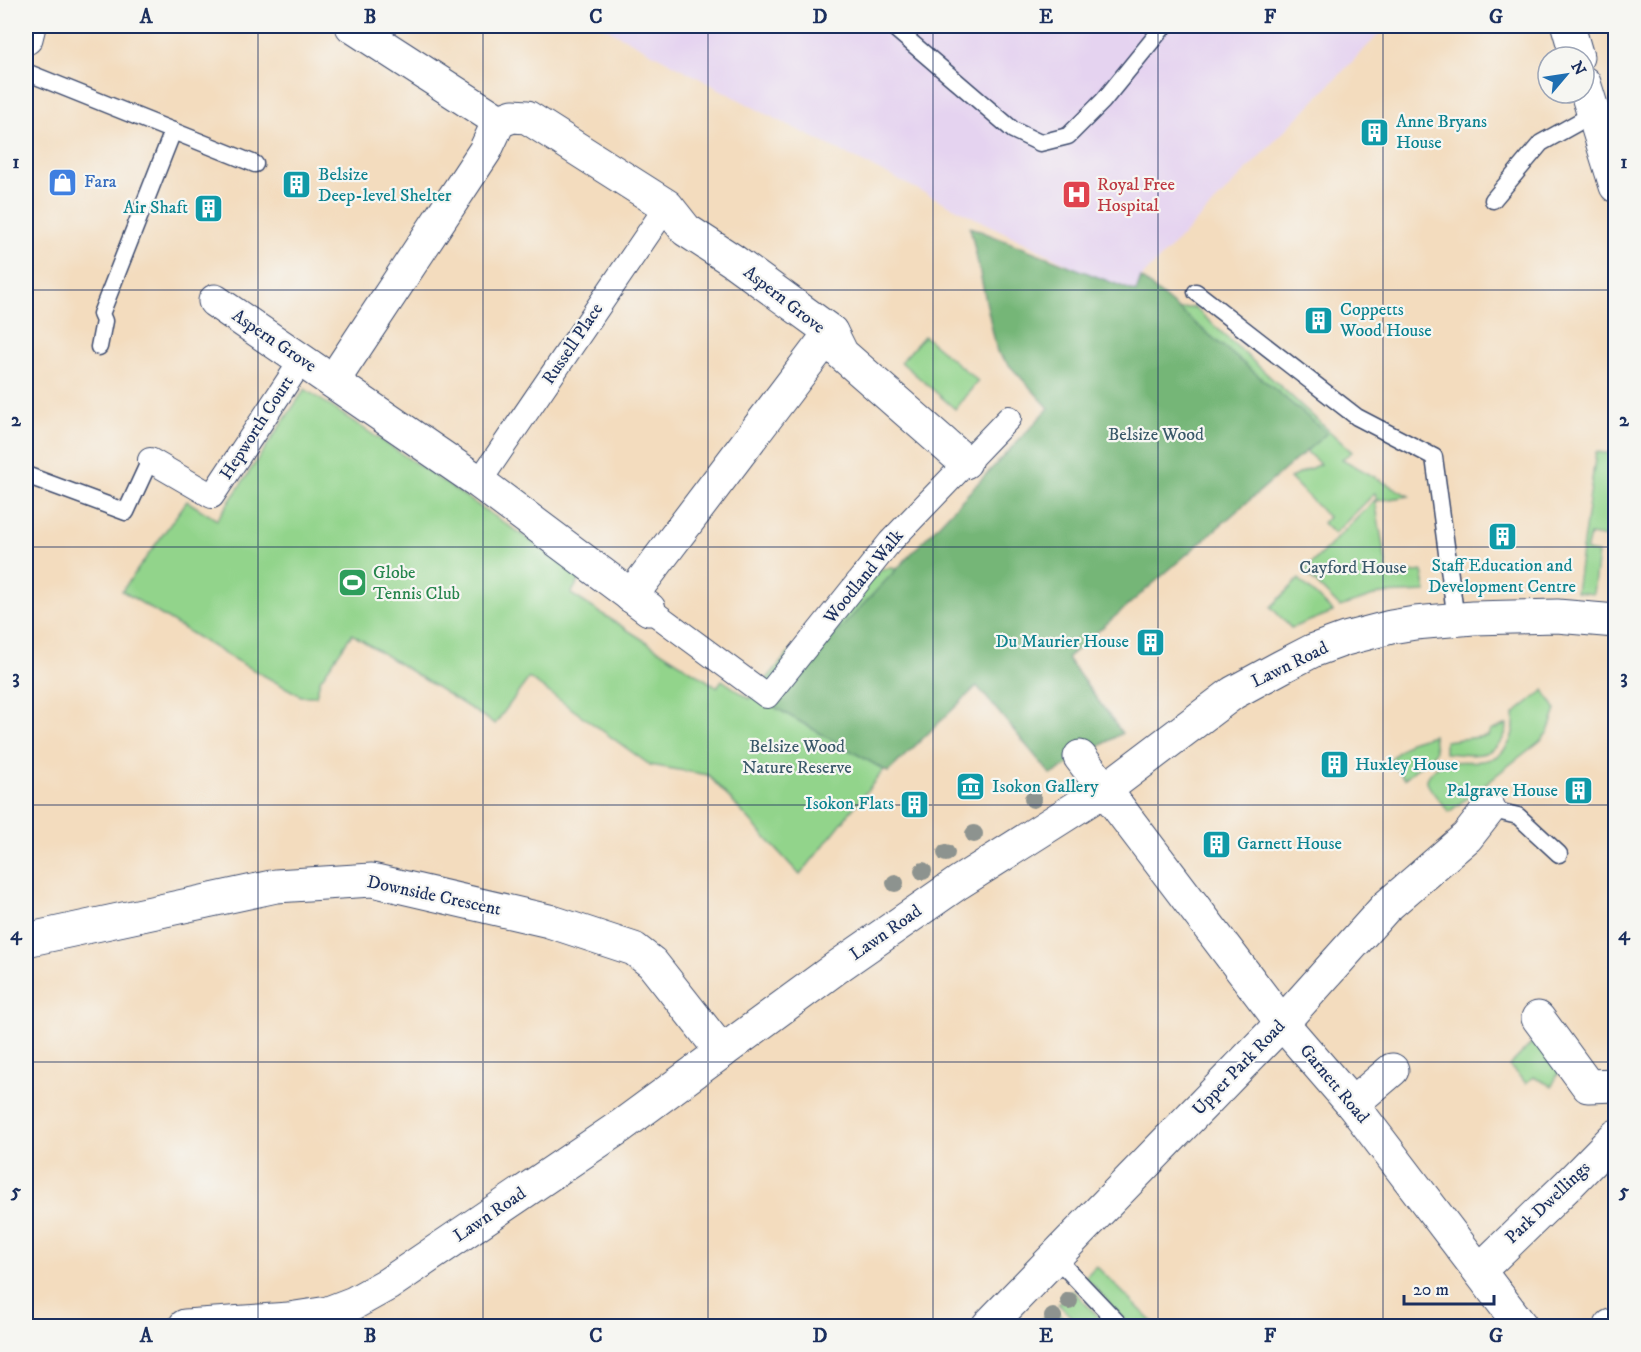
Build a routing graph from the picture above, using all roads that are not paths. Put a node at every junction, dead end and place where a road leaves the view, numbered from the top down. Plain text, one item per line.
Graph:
1 (29, 26) edge
2 (352, 26) edge
3 (892, 26) edge
4 (1164, 26) edge
5 (1568, 26) edge
6 (26, 38) edge
7 (1574, 45) edge
8 (26, 72) edge
9 (1590, 105) edge
10 (1593, 114) junction
11 (499, 121) junction
12 (173, 131) junction
13 (255, 164) dead end
14 (1616, 186) edge
15 (1493, 200) dead end
16 (667, 206) junction
17 (1196, 292) dead end
18 (215, 301) dead end
19 (831, 332) junction
20 (99, 347) dead end
21 (302, 360) junction
22 (333, 381) junction
23 (1009, 418) dead end
24 (150, 460) joint
25 (965, 462) junction
26 (26, 475) edge
27 (479, 482) junction
28 (640, 603) junction
29 (1456, 620) junction
30 (1616, 621) edge
31 (767, 696) joint
32 (1080, 757) dead end
33 (1106, 789) junction
34 (1489, 809) joint
35 (1559, 854) dead end
36 (26, 940) edge
37 (1538, 1018) dead end
38 (1282, 1023) junction
39 (722, 1052) junction
40 (1392, 1070) dead end
41 (1616, 1085) edge
42 (1352, 1104) junction
43 (1616, 1136) edge
44 (1056, 1258) junction
45 (1479, 1270) junction
46 (1616, 1324) edge
47 (185, 1326) edge
48 (988, 1326) edge
49 (1121, 1326) edge
50 (1521, 1326) edge
51 (1611, 1326) edge

1 - 6 street
2 - 11 street
3 - 4 lane
5 - 7 street
8 - 12 lane
9 - 10 street
10 - 14 street
10 - 15 lane
11 - 16 street, Aspern Grove
11 - 22 street, Aspern Grove
12 - 13 lane
12 - 20 lane
16 - 19 street, Aspern Grove
16 - 27 street, Russell Place
17 - 29 lane
18 - 21 street, Aspern Grove
19 - 25 street
19 - 28 street, Aspern Grove
21 - 22 street, Aspern Grove
21 - 24 street, Hepworth Court
22 - 27 street, Aspern Grove
23 - 25 street, Woodland Walk
24 - 26 lane
25 - 31 street, Woodland Walk
27 - 28 street, Aspern Grove
28 - 31 street, Aspern Grove
29 - 30 street, Lawn Road
29 - 33 street, Lawn Road
32 - 33 street, Garnett Road
33 - 38 street, Garnett Road
33 - 39 street, Lawn Road
34 - 35 lane
34 - 38 street, Upper Park Road
36 - 39 street, Downside Crescent
37 - 41 street
38 - 42 street, Garnett Road
38 - 44 street, Upper Park Road
39 - 47 street, Lawn Road
40 - 42 street
42 - 45 street, Garnett Road
43 - 45 street, Park Dwellings
44 - 48 street, Upper Park Road
44 - 49 lane
45 - 50 street, Garnett Road
46 - 51 street

